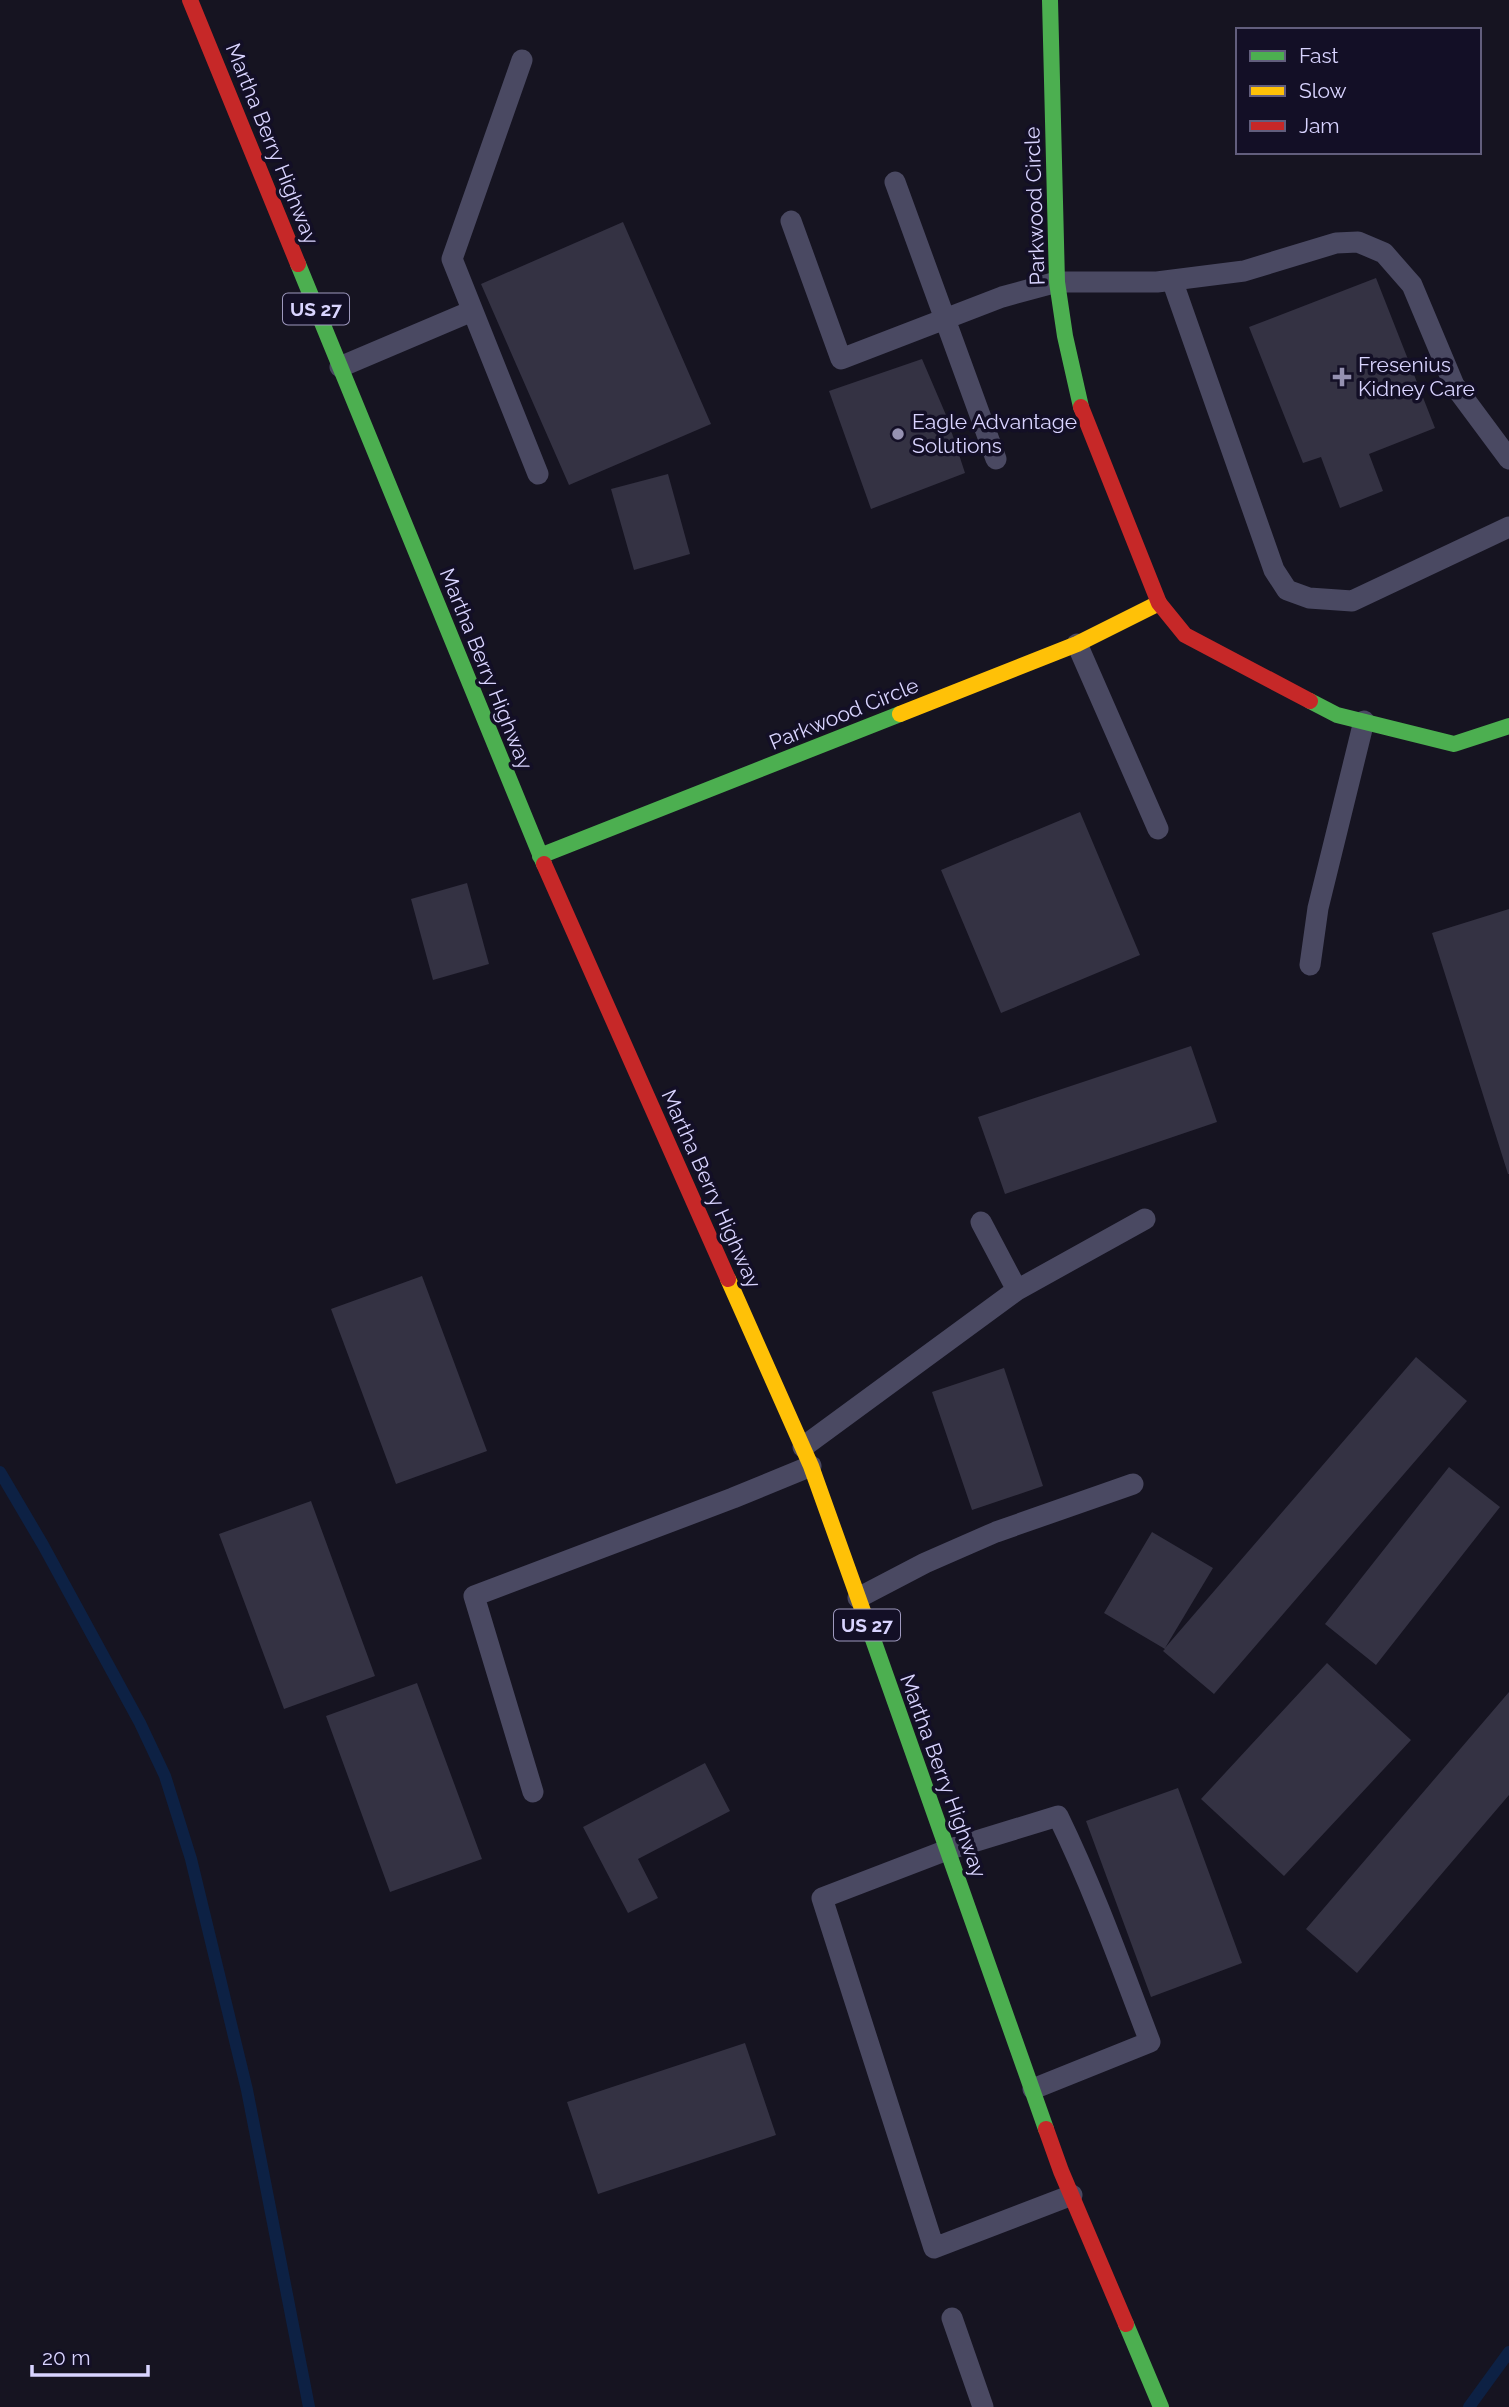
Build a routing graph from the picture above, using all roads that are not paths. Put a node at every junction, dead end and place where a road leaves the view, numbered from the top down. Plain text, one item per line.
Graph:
1 (190, 0) edge
2 (1050, 0) edge
3 (522, 60) dead end
4 (894, 182) dead end
5 (791, 221) dead end
6 (1172, 280) junction
7 (1057, 282) junction
8 (472, 311) junction
9 (945, 319) junction
10 (340, 367) junction
11 (996, 459) dead end
12 (1509, 459) edge
13 (538, 474) dead end
14 (1509, 527) edge
15 (1159, 603) junction
16 (1077, 644) junction
17 (1364, 721) junction
18 (1509, 726) edge
19 (1158, 829) dead end
20 (540, 856) junction
21 (1310, 965) dead end
22 (1145, 1219) dead end
23 (981, 1222) dead end
24 (1017, 1290) junction
25 (807, 1457) junction
26 (1133, 1484) dead end
27 (858, 1598) junction
28 (533, 1792) dead end
29 (947, 1850) junction
30 (1033, 2089) junction
31 (1072, 2195) junction
32 (952, 2318) dead end
33 (983, 2407) edge
34 (1161, 2407) edge

1 - 10 main road, Martha Berry Highway / US 27
2 - 7 main road, Parkwood Circle
3 - 8 lane
4 - 9 lane
5 - 9 lane
6 - 7 lane
6 - 12 lane
6 - 14 lane
7 - 9 lane
7 - 15 main road, Parkwood Circle
8 - 10 lane
8 - 13 lane
9 - 11 lane
10 - 20 main road, Martha Berry Highway / US 27
15 - 16 main road, Parkwood Circle
15 - 17 main road, Parkwood Circle
16 - 19 lane
16 - 20 main road, Parkwood Circle
17 - 18 main road, Parkwood Circle
17 - 21 lane
20 - 25 main road, Martha Berry Highway / US 27
22 - 24 lane
23 - 24 lane
24 - 25 lane
25 - 27 main road, Martha Berry Highway / US 27
25 - 28 lane
26 - 27 lane
27 - 29 main road, Martha Berry Highway / US 27
29 - 30 main road, Martha Berry Highway / US 27
29 - 30 lane
29 - 31 lane
30 - 31 main road, Martha Berry Highway / US 27
31 - 34 main road, Martha Berry Highway / US 27
32 - 33 lane

